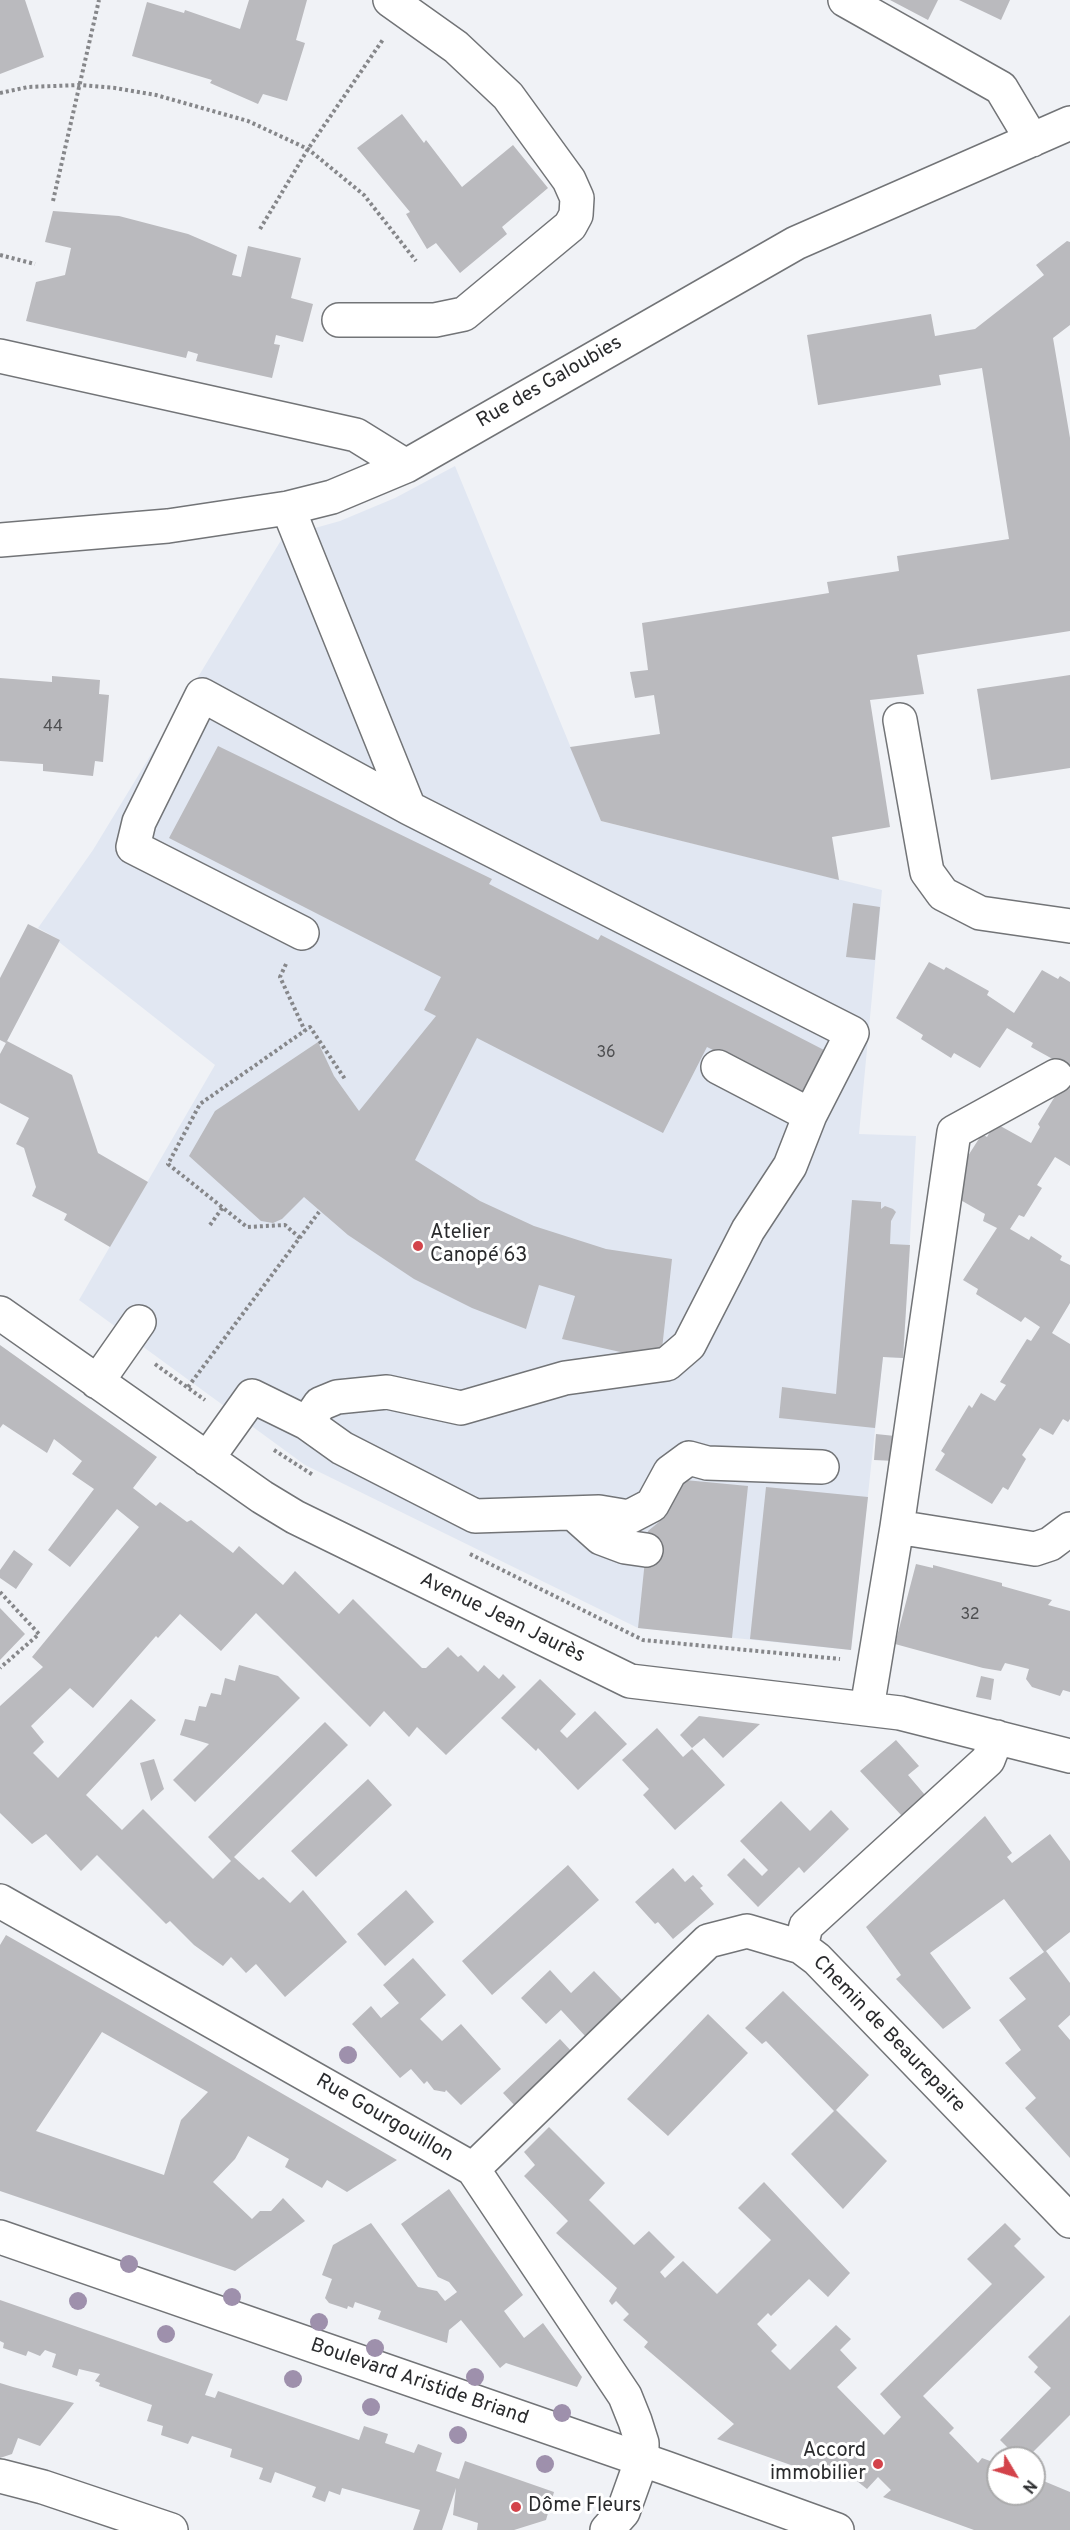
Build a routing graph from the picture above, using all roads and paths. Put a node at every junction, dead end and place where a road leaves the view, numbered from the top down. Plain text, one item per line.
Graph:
1 (99, 0) edge
2 (845, 0) edge
3 (397, 4) edge
4 (79, 85) junction
5 (0, 93) edge
6 (1070, 123) edge
7 (1032, 140) junction
8 (308, 149) junction
9 (53, 201) dead end
10 (260, 229) dead end
11 (0, 255) edge
12 (417, 261) dead end
13 (35, 264) dead end
14 (339, 320) dead end
15 (0, 356) edge
16 (406, 466) junction
17 (288, 508) junction
18 (0, 540) edge
19 (900, 720) dead end
20 (409, 808) junction
21 (1070, 927) edge
22 (302, 933) joint
23 (306, 1031) junction
24 (718, 1067) dead end
25 (1056, 1076) dead end
26 (345, 1079) dead end
27 (810, 1115) junction
28 (223, 1208) junction
29 (319, 1212) dead end
30 (210, 1225) dead end
31 (300, 1238) junction
32 (0, 1313) edge
33 (139, 1322) dead end
34 (97, 1382) junction
35 (234, 1422) junction
36 (307, 1423) junction
37 (207, 1459) junction
38 (822, 1467) dead end
39 (320, 1479) dead end
40 (573, 1513) junction
41 (897, 1527) junction
42 (1070, 1529) edge
43 (646, 1550) dead end
44 (466, 1552) dead end
45 (0, 1592) edge
46 (844, 1660) dead end
47 (0, 1668) edge
48 (867, 1708) junction
49 (997, 1737) junction
50 (1070, 1756) edge
51 (0, 1901) edge
52 (801, 1947) junction
53 (473, 2169) junction
54 (1070, 2221) edge
55 (0, 2237) edge
56 (642, 2459) junction
57 (0, 2476) edge
58 (798, 2524) edge
59 (171, 2530) edge
60 (607, 2530) edge
61 (837, 2530) edge

1 - 4 path
2 - 7 street
3 - 8 path
3 - 14 street
4 - 5 path
4 - 8 path
4 - 9 path
6 - 7 street, Rue des Galoubies
7 - 16 street, Rue des Galoubies
8 - 10 path
8 - 12 path
11 - 13 path
15 - 16 street
16 - 17 street, Rue des Galoubies
17 - 18 street, Rue des Galoubies
17 - 20 street
19 - 21 street
20 - 22 street
20 - 27 street
22 - 23 path
23 - 26 path
23 - 28 path
24 - 27 street
25 - 41 street
27 - 36 street
28 - 30 path
28 - 31 path
29 - 31 path
31 - 35 path
32 - 34 street, Avenue Jean Jaurès
33 - 34 street
34 - 37 street, Avenue Jean Jaurès
35 - 36 street
35 - 37 street
35 - 39 path
36 - 40 street
37 - 48 street, Avenue Jean Jaurès
38 - 40 street
40 - 43 street
41 - 42 street
41 - 48 street
44 - 46 path
45 - 47 path
48 - 49 street, Avenue Jean Jaurès
49 - 50 street, Avenue Jean Jaurès
49 - 52 street
51 - 53 street, Rue Gourgouillon
52 - 53 street, Chemin de Beaurepaire
52 - 54 street, Chemin de Beaurepaire
53 - 56 street, Rue Gourgouillon
55 - 56 street, Boulevard Aristide Briand
56 - 58 street, Boulevard Aristide Briand
56 - 60 street
57 - 59 street
58 - 61 street, Boulevard Aristide Briand

